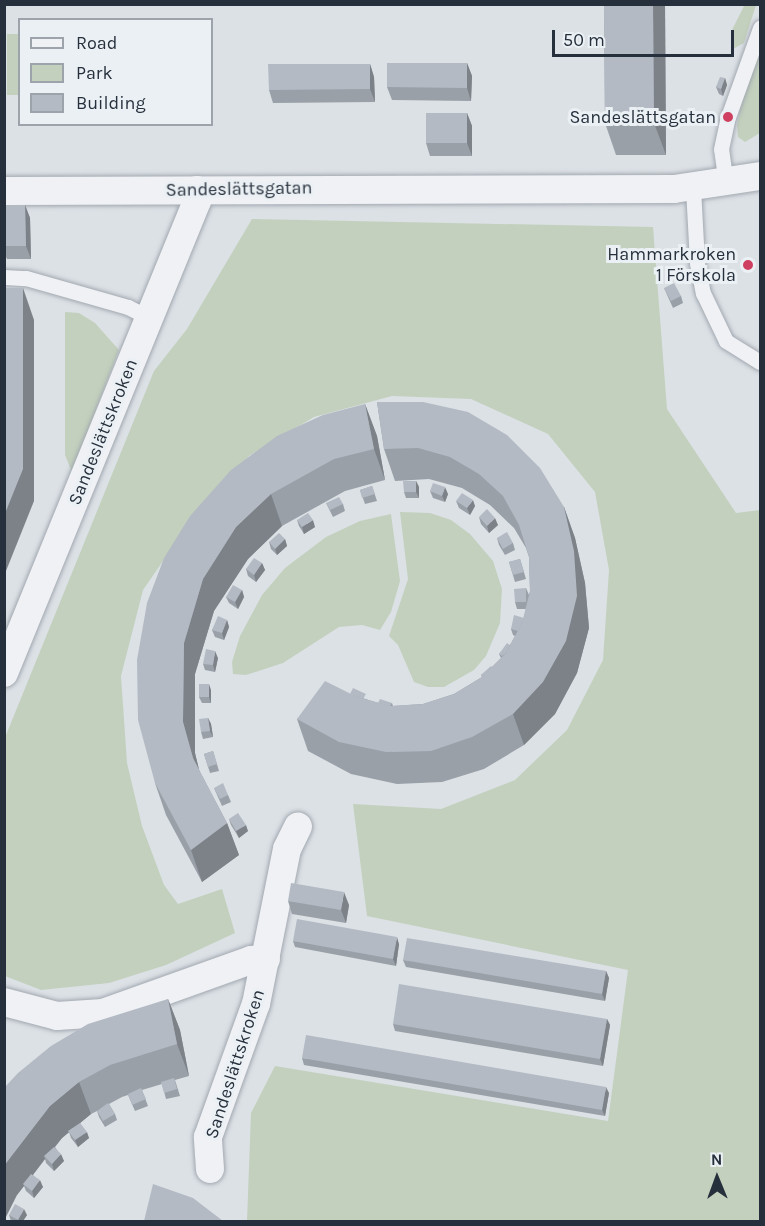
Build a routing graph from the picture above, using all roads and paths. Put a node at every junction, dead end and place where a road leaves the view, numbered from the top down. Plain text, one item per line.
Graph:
1 (760, 28) edge
2 (760, 176) edge
3 (726, 184) junction
4 (693, 188) junction
5 (196, 190) junction
6 (4, 191) edge
7 (4, 278) edge
8 (148, 317) junction
9 (760, 363) edge
10 (4, 673) edge
11 (298, 826) dead end
12 (266, 959) junction
13 (4, 1002) edge
14 (210, 1170) dead end

1 - 3 lane
2 - 3 street, Sandeslättsgatan
3 - 4 street, Sandeslättsgatan
4 - 5 street, Sandeslättsgatan
4 - 9 lane
5 - 6 street, Sandeslättsgatan
5 - 8 street, Sandeslättskroken
7 - 8 lane
8 - 10 street, Sandeslättskroken
11 - 12 street, Sandeslättskroken
12 - 13 street, Sandeslättskroken
12 - 14 street, Sandeslättskroken

